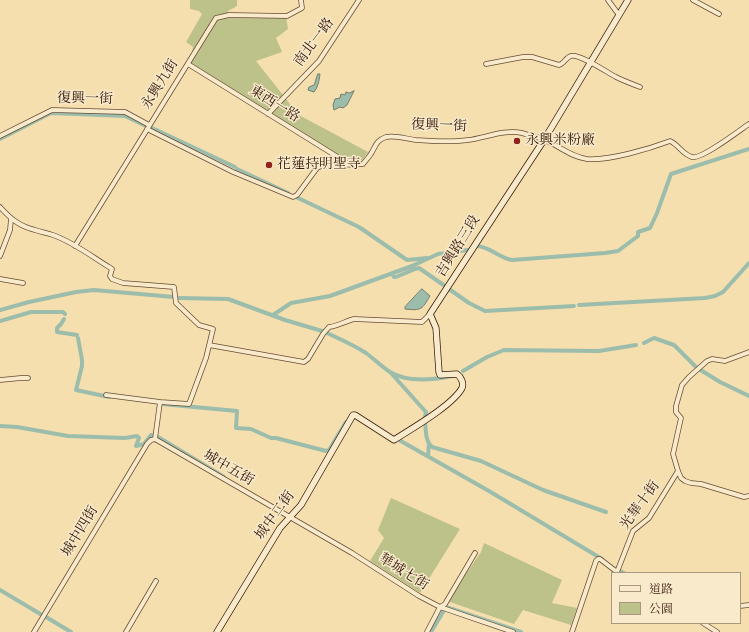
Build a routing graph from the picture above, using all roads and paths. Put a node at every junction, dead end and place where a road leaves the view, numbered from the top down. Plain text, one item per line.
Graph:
1 (301, 0) edge
2 (359, 0) edge
3 (608, 0) edge
4 (628, 0) edge
5 (693, 0) edge
6 (619, 14) junction
7 (719, 14) dead end
8 (591, 62) junction
9 (188, 64) junction
10 (486, 64) dead end
11 (640, 87) dead end
12 (268, 114) junction
13 (749, 124) edge
14 (148, 127) junction
15 (0, 136) edge
16 (544, 140) junction
17 (349, 164) junction
18 (0, 207) edge
19 (11, 219) junction
20 (75, 246) junction
21 (0, 256) edge
22 (0, 279) edge
23 (23, 283) dead end
24 (430, 314) junction
25 (209, 345) junction
26 (749, 352) edge
27 (28, 378) dead end
28 (0, 380) edge
29 (106, 395) dead end
30 (160, 402) junction
31 (155, 439) junction
32 (678, 471) junction
33 (749, 496) edge
34 (289, 517) junction
35 (475, 553) dead end
36 (617, 572) edge
37 (618, 572) edge
38 (156, 581) dead end
39 (440, 607) junction
40 (705, 624) edge
41 (34, 632) edge
42 (126, 632) edge
43 (217, 632) edge
44 (427, 632) edge
45 (513, 632) edge
46 (572, 632) edge
47 (717, 632) edge

1 - 9 street, 永興九街
2 - 12 street, 南北一路
3 - 6 street
4 - 6 street, 吉興路三段
5 - 7 street
6 - 8 street, 吉興路三段
8 - 10 street
8 - 11 street
8 - 16 street, 吉興路三段
9 - 12 street, 東西一路
9 - 14 street, 永興九街
12 - 17 street, 東西一路
13 - 16 street, 復興一街
14 - 15 street, 復興一街
14 - 17 street, 復興一街
14 - 20 street, 永興九街
16 - 17 street, 復興一街
16 - 24 street, 吉興路三段
18 - 19 street
19 - 20 street
19 - 21 street
20 - 25 street
22 - 23 street
24 - 25 street
24 - 34 street, 城中二街
25 - 30 street
26 - 32 street
27 - 28 street
29 - 30 street
30 - 31 street
31 - 34 street, 城中五街
31 - 41 street, 城中四街
32 - 33 street
32 - 37 street, 光華十街
34 - 39 street, 華城七街
34 - 43 street, 城中二街
35 - 39 street
36 - 46 street, 光華十街
38 - 42 street
39 - 44 street
39 - 45 street, 華城七街
40 - 47 street

